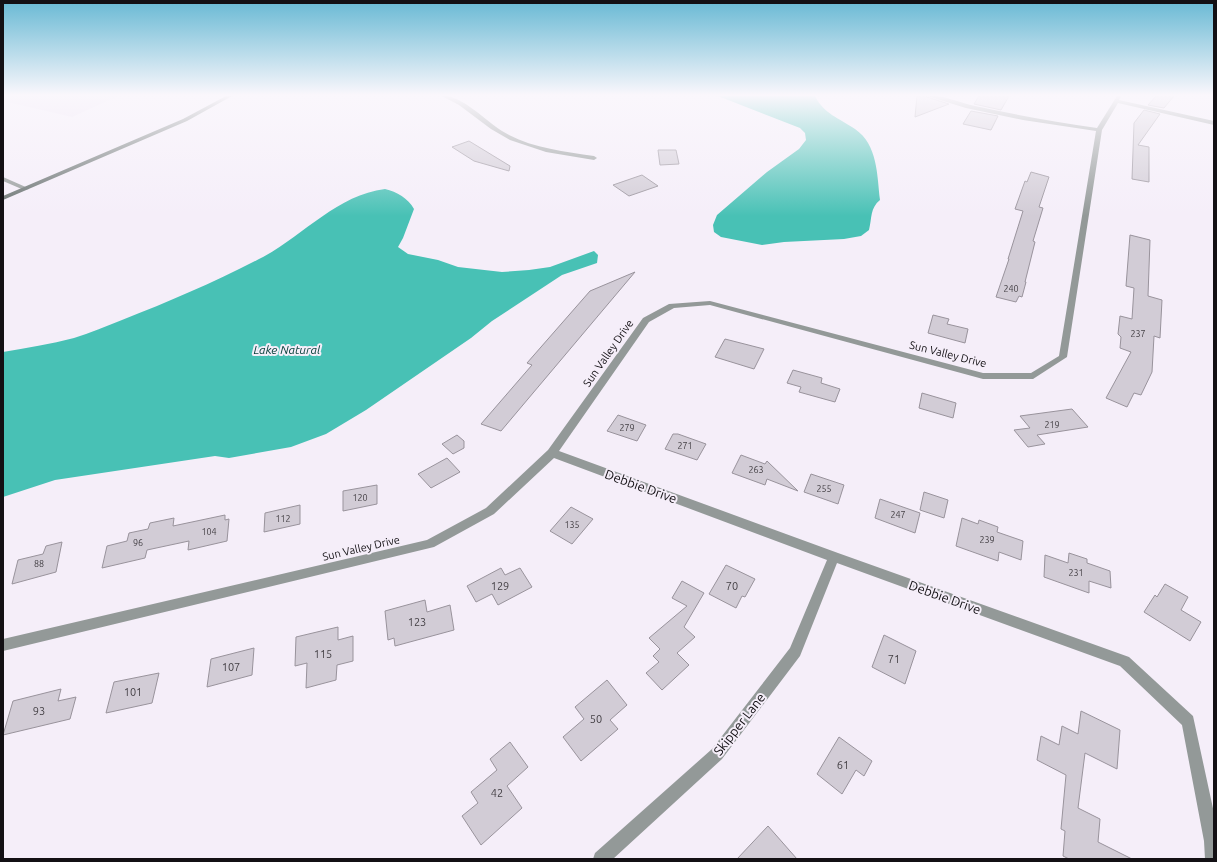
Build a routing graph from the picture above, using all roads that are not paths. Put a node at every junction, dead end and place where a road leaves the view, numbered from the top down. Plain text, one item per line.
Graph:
1 (147, 136) edge
2 (508, 136) edge
3 (1097, 136) edge
4 (594, 158) dead end
5 (3, 179) edge
6 (26, 189) junction
7 (3, 198) edge
8 (552, 453) junction
9 (834, 557) junction
10 (3, 645) edge
11 (601, 859) edge
12 (1214, 859) edge

1 - 6 street
2 - 4 street
3 - 8 street, Sun Valley Drive
5 - 6 street
6 - 7 street
8 - 9 street, Debbie Drive
8 - 10 street, Sun Valley Drive
9 - 11 street, Skipper Lane
9 - 12 street, Debbie Drive

